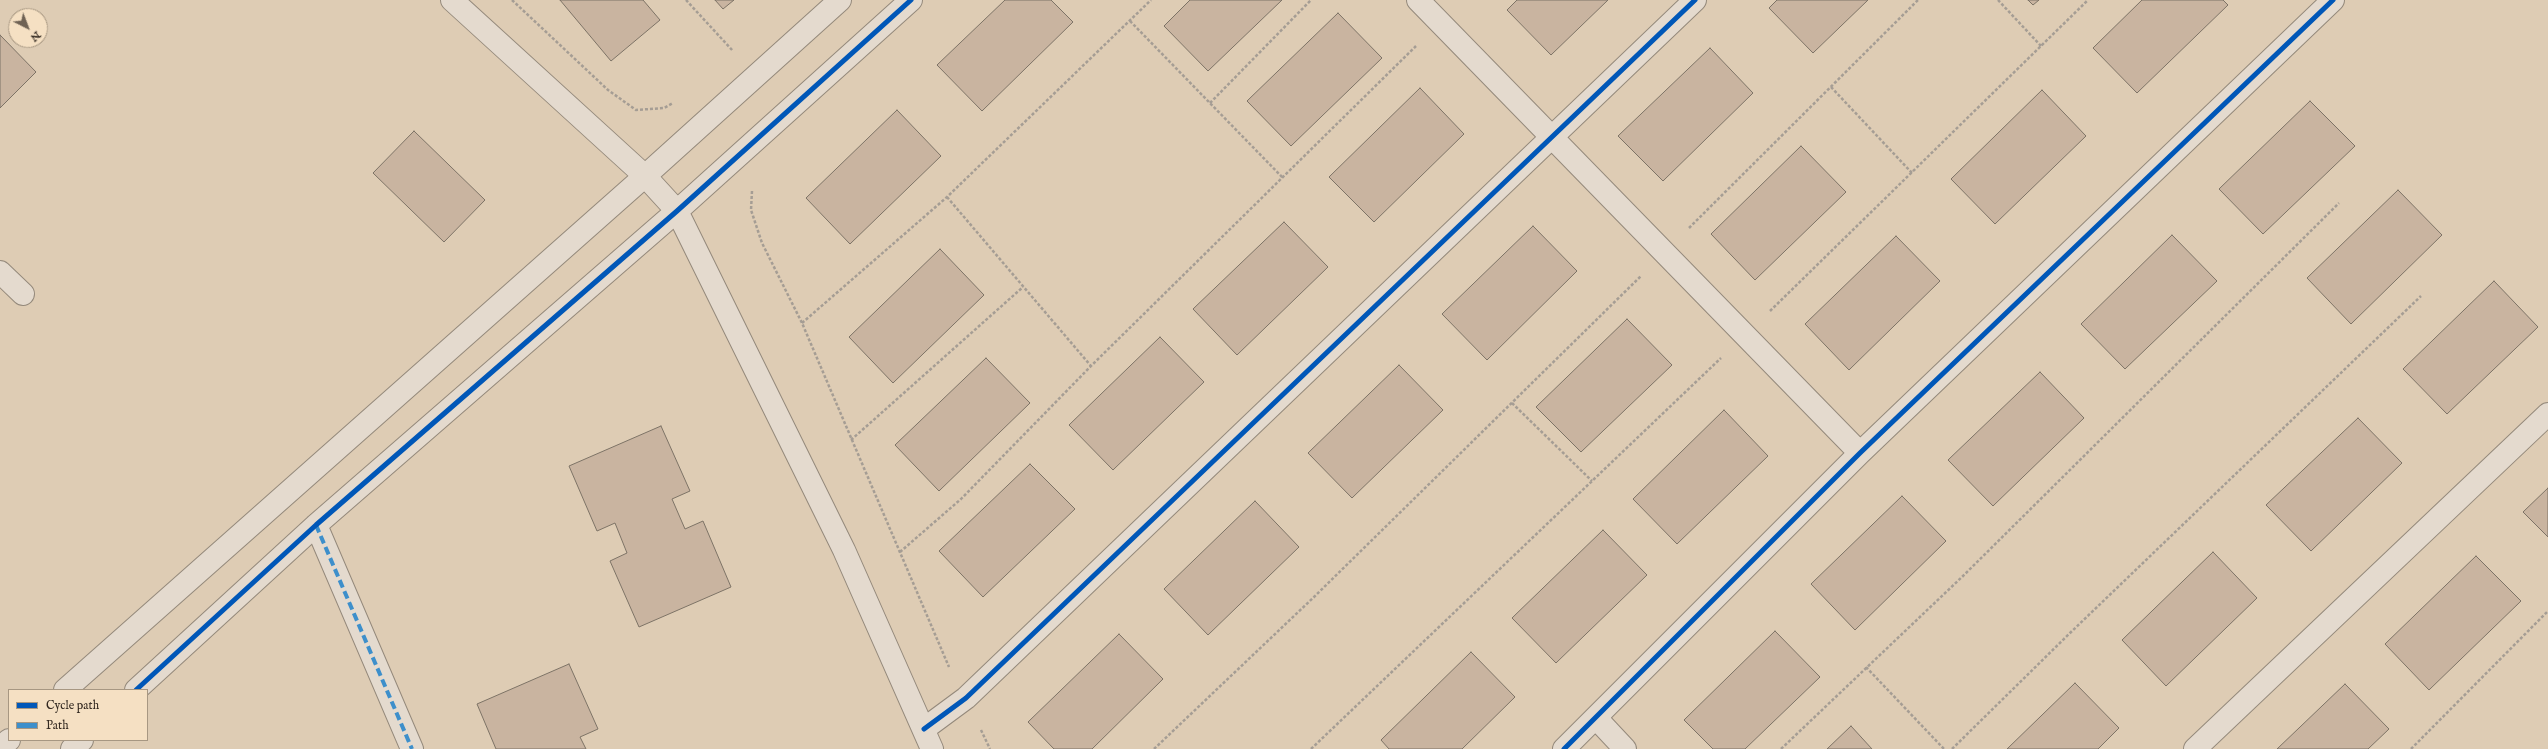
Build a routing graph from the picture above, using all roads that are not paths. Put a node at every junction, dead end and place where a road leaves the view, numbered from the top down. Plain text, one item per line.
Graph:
1 (452, 0) edge
2 (840, 0) edge
3 (911, 0) edge
4 (1418, 0) edge
5 (1695, 0) edge
6 (2332, 0) edge
7 (1553, 138) junction
8 (645, 176) junction
9 (677, 211) junction
10 (0, 272) edge
11 (23, 294) dead end
12 (2548, 414) edge
13 (1860, 453) junction
14 (316, 525) junction
15 (66, 689) edge
16 (137, 689) edge
17 (1596, 718) junction
18 (924, 729) junction
19 (8, 741) edge
20 (81, 741) edge
21 (0, 748) edge
22 (72, 749) edge
23 (412, 749) edge
24 (932, 749) edge
25 (1564, 749) edge
26 (1625, 749) edge
27 (2195, 749) edge

1 - 8 street
2 - 8 street
3 - 9 street
4 - 7 street
5 - 7 street
6 - 13 street
7 - 13 street
7 - 18 street
8 - 9 street
8 - 15 street
9 - 14 street
9 - 18 street
10 - 11 street
12 - 27 street
13 - 17 street
14 - 16 street
14 - 23 street
17 - 25 street
17 - 26 street
18 - 24 street
19 - 21 street
20 - 22 street

